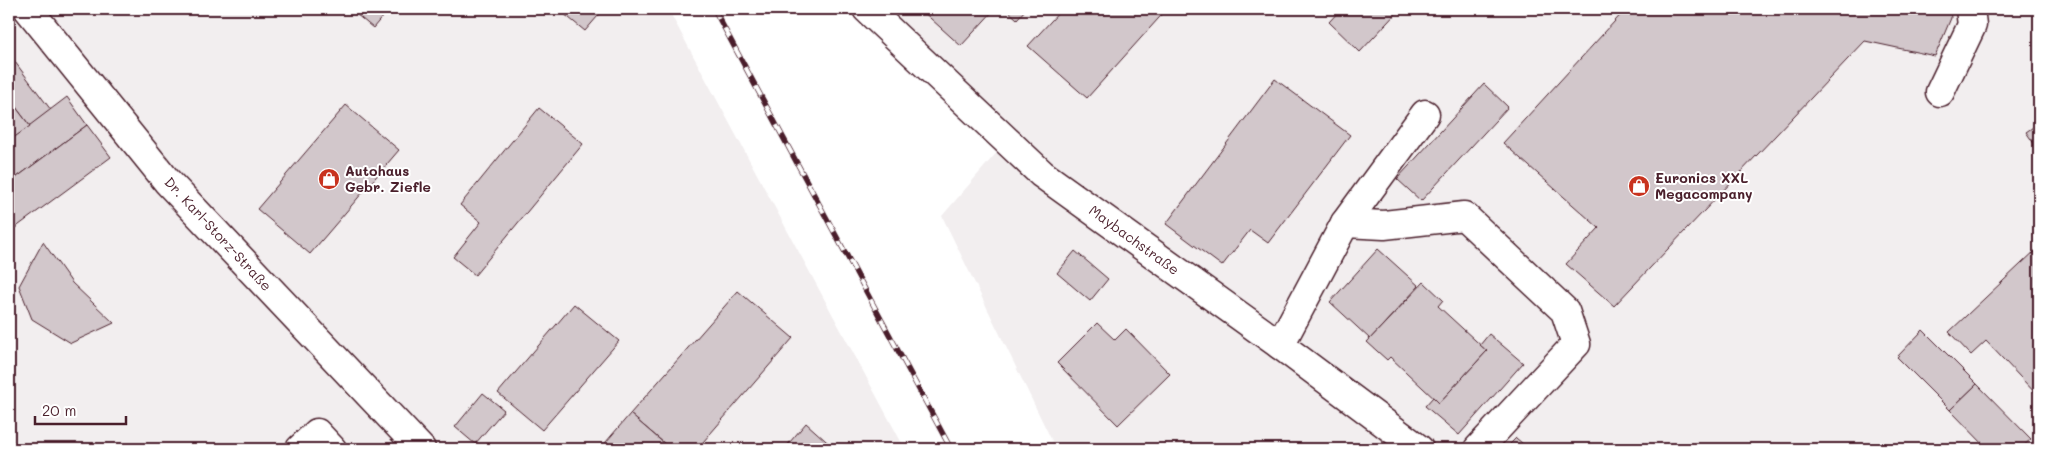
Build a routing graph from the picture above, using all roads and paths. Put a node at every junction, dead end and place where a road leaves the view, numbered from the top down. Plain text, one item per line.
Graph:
1 (28, 9) edge
2 (867, 9) edge
3 (1970, 9) edge
4 (1940, 92) dead end
5 (1425, 114) dead end
6 (1345, 223) junction
7 (1280, 345) junction
8 (419, 448) edge
9 (300, 449) edge
10 (332, 449) edge
11 (1419, 449) edge
12 (1478, 449) edge

1 - 8 street, Dr. Karl-Storz-Straße
2 - 7 street, Maybachstraße
3 - 4 street
5 - 6 street
6 - 7 street
6 - 12 street
7 - 11 street, Maybachstraße
9 - 10 street

